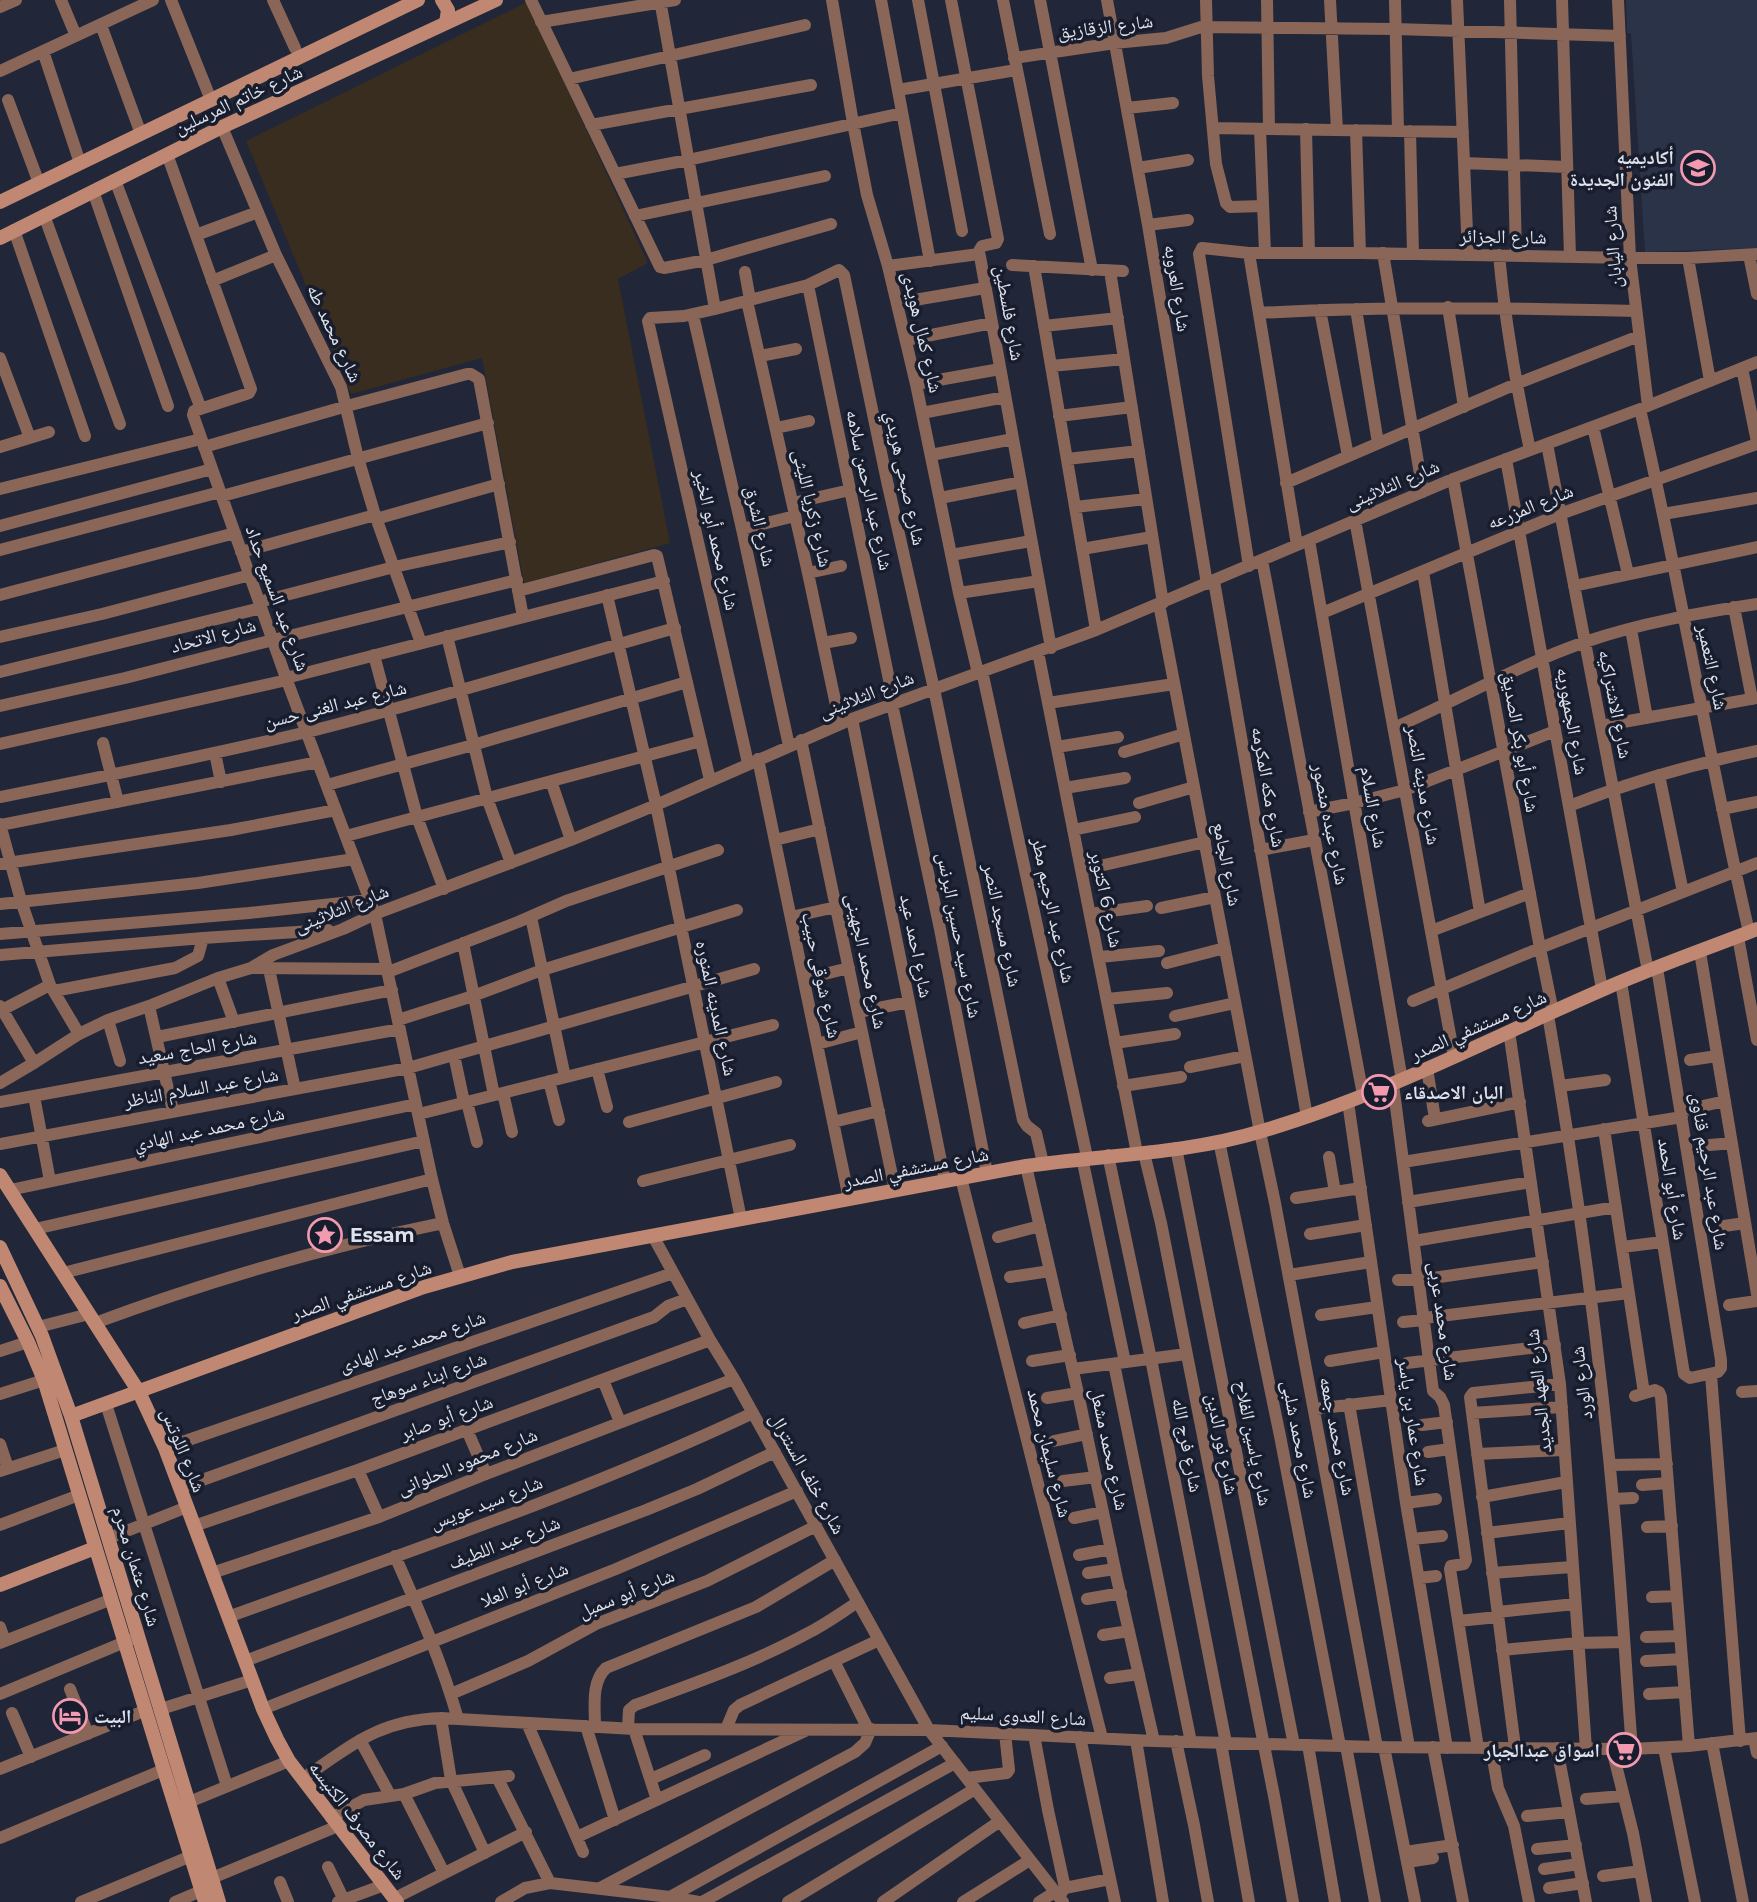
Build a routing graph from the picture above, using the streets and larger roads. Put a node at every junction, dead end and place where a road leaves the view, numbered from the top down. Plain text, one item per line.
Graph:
1 (16, 0) edge
2 (61, 0) edge
3 (153, 0) edge
4 (171, 0) edge
5 (273, 0) edge
6 (442, 0) edge
7 (495, 0) edge
8 (531, 0) edge
9 (676, 0) edge
10 (832, 0) edge
11 (881, 0) edge
12 (918, 0) edge
13 (951, 0) edge
14 (1003, 0) edge
15 (1040, 0) edge
16 (1107, 0) edge
17 (1206, 0) edge
18 (1267, 0) edge
19 (1330, 0) edge
20 (1395, 0) edge
21 (1457, 0) edge
22 (1510, 0) edge
23 (1562, 0) edge
24 (1618, 0) edge
25 (411, 1) edge
26 (660, 2) edge
27 (0, 7) edge
28 (541, 22) junction
29 (446, 23) junction
30 (805, 24) dead end
31 (101, 25) junction
32 (1207, 27) junction
33 (1268, 27) junction
34 (1330, 27) junction
35 (1395, 29) junction
36 (1459, 31) junction
37 (1510, 33) junction
38 (1563, 35) junction
39 (76, 36) junction
40 (1620, 36) junction
41 (1115, 43) junction
42 (295, 48) dead end
43 (43, 51) junction
44 (1050, 52) junction
45 (669, 56) junction
46 (1015, 64) junction
47 (0, 71) edge
48 (569, 79) junction
49 (966, 79) junction
50 (934, 84) junction
51 (811, 85) dead end
52 (898, 90) junction
53 (8, 100) dead end
54 (211, 100) junction
55 (1173, 103) dead end
56 (1127, 108) junction
57 (678, 109) junction
58 (902, 113) junction
59 (853, 123) junction
60 (591, 125) junction
61 (222, 127) junction
62 (1213, 128) junction
63 (1264, 129) junction
64 (1306, 129) junction
65 (1337, 130) junction
66 (1356, 130) junction
67 (1404, 131) junction
68 (1463, 132) junction
69 (141, 134) junction
70 (167, 154) junction
71 (688, 160) junction
72 (1188, 160) dead end
73 (80, 163) junction
74 (1464, 163) junction
75 (1514, 165) junction
76 (1567, 167) junction
77 (1138, 168) junction
78 (615, 174) junction
79 (825, 176) dead end
80 (115, 180) junction
81 (39, 183) junction
82 (93, 191) junction
83 (0, 202) edge
84 (696, 203) junction
85 (1263, 206) junction
86 (258, 212) junction
87 (44, 215) junction
88 (635, 216) junction
89 (1188, 220) dead end
90 (831, 224) dead end
91 (1148, 225) junction
92 (14, 230) junction
93 (962, 231) dead end
94 (1050, 234) dead end
95 (196, 235) junction
96 (0, 238) edge
97 (1249, 253) junction
98 (1265, 253) junction
99 (1309, 253) junction
100 (1360, 253) junction
101 (1383, 253) junction
102 (979, 254) junction
103 (1413, 254) junction
104 (276, 255) junction
105 (1468, 255) junction
106 (1499, 255) junction
107 (1753, 255) edge
108 (1516, 256) junction
109 (1570, 256) junction
110 (1630, 258) junction
111 (1688, 258) junction
112 (706, 260) junction
113 (930, 261) junction
114 (1012, 265) dead end
115 (888, 266) junction
116 (1034, 266) junction
117 (1092, 270) junction
118 (745, 272) dead end
119 (212, 281) junction
120 (808, 285) junction
121 (985, 288) junction
122 (1757, 294) edge
123 (748, 300) junction
124 (897, 303) junction
125 (1448, 307) junction
126 (1392, 308) junction
127 (1504, 308) junction
128 (715, 309) junction
129 (1356, 309) junction
130 (1320, 310) junction
131 (1636, 311) junction
132 (1259, 313) junction
133 (693, 315) junction
134 (1118, 318) junction
135 (992, 323) junction
136 (1044, 326) junction
137 (1639, 336) junction
138 (905, 340) junction
139 (796, 349) dead end
140 (760, 356) junction
141 (0, 358) edge
142 (1124, 359) junction
143 (1757, 362) edge
144 (1051, 366) junction
145 (1742, 368) junction
146 (1000, 369) junction
147 (1710, 381) junction
148 (916, 384) junction
149 (1516, 384) junction
150 (1005, 397) junction
151 (168, 406) dead end
152 (347, 406) junction
153 (1132, 407) junction
154 (1464, 407) junction
155 (1644, 408) junction
156 (198, 410) junction
157 (922, 413) junction
158 (1059, 416) junction
159 (809, 421) dead end
160 (488, 423) junction
161 (120, 424) dead end
162 (1593, 427) junction
163 (776, 428) junction
164 (1412, 429) junction
165 (49, 432) dead end
166 (85, 436) dead end
167 (30, 438) junction
168 (1013, 439) junction
169 (202, 443) junction
170 (1378, 443) junction
171 (1757, 443) edge
172 (1547, 444) junction
173 (0, 447) edge
174 (1530, 450) junction
175 (1139, 451) junction
176 (931, 455) junction
177 (1348, 456) junction
178 (358, 458) junction
179 (1067, 459) junction
180 (1506, 459) junction
181 (212, 469) junction
182 (1453, 479) junction
183 (1656, 479) junction
184 (1021, 482) junction
185 (1286, 483) junction
186 (499, 484) junction
187 (0, 489) edge
188 (850, 490) junction
189 (1423, 492) junction
190 (221, 494) junction
191 (1609, 495) junction
192 (940, 498) junction
193 (1757, 498) edge
194 (1146, 499) junction
195 (1075, 507) junction
196 (794, 509) junction
197 (1560, 514) junction
198 (1662, 514) junction
199 (375, 517) junction
200 (1355, 520) junction
201 (0, 526) edge
202 (742, 529) junction
203 (1519, 530) junction
204 (235, 533) junction
205 (1152, 537) junction
206 (1031, 541) junction
207 (510, 542) junction
208 (1303, 543) junction
209 (1757, 547) edge
210 (1082, 549) junction
211 (0, 550) edge
212 (242, 552) junction
213 (1467, 553) junction
214 (951, 555) junction
215 (1262, 560) junction
216 (1673, 564) junction
217 (841, 566) dead end
218 (1249, 566) junction
219 (394, 567) junction
220 (1423, 572) junction
221 (808, 573) junction
222 (1628, 574) junction
223 (250, 575) junction
224 (664, 581) junction
225 (1039, 581) junction
226 (1210, 582) junction
227 (518, 585) junction
228 (1574, 586) junction
229 (959, 593) junction
230 (1368, 594) junction
231 (0, 595) edge
232 (607, 595) junction
233 (1161, 603) junction
234 (1757, 604) edge
235 (260, 605) junction
236 (1734, 607) junction
237 (409, 608) junction
238 (1322, 613) junction
239 (1683, 616) junction
240 (523, 617) junction
241 (675, 628) junction
242 (1630, 629) junction
243 (1096, 630) junction
244 (447, 636) junction
245 (0, 637) edge
246 (851, 638) dead end
247 (273, 640) junction
248 (1585, 642) junction
249 (421, 643) junction
250 (823, 643) junction
251 (619, 644) junction
252 (1045, 650) junction
253 (374, 655) junction
254 (1543, 659) junction
255 (0, 672) edge
256 (980, 672) junction
257 (287, 679) junction
258 (687, 682) junction
259 (1491, 683) junction
260 (1174, 684) junction
261 (934, 689) junction
262 (460, 691) junction
263 (1755, 699) edge
264 (632, 700) junction
265 (1048, 703) junction
266 (893, 704) junction
267 (1446, 705) junction
268 (0, 706) edge
269 (1701, 708) junction
270 (389, 710) junction
271 (1647, 718) junction
272 (846, 721) junction
273 (1601, 726) junction
274 (1394, 728) junction
275 (1555, 731) junction
276 (307, 732) junction
277 (1184, 734) junction
278 (1118, 737) dead end
279 (701, 741) junction
280 (103, 743) dead end
281 (795, 743) junction
282 (0, 744) edge
283 (473, 745) junction
284 (1057, 747) junction
285 (1503, 751) junction
286 (1757, 751) edge
287 (1124, 752) dead end
288 (215, 753) junction
289 (645, 756) junction
290 (1713, 760) junction
291 (753, 761) junction
292 (318, 762) junction
293 (404, 764) junction
294 (1456, 771) junction
295 (110, 775) junction
296 (1659, 775) junction
297 (1125, 778) dead end
298 (710, 780) junction
299 (551, 781) junction
300 (221, 782) junction
301 (327, 785) junction
302 (1194, 787) junction
303 (1065, 788) junction
304 (1613, 789) junction
305 (1405, 790) junction
306 (0, 797) edge
307 (487, 798) junction
308 (118, 802) junction
309 (1757, 802) edge
310 (1139, 803) dead end
311 (1354, 803) junction
312 (656, 805) junction
313 (1569, 806) junction
314 (1722, 809) junction
315 (336, 810) junction
316 (1309, 812) junction
317 (417, 817) junction
318 (1135, 817) dead end
319 (0, 825) edge
320 (820, 830) junction
321 (1073, 830) junction
322 (346, 836) junction
323 (571, 840) junction
324 (775, 840) junction
325 (1314, 840) junction
326 (1205, 842) junction
327 (718, 850) dead end
328 (1260, 850) junction
329 (354, 859) junction
330 (5, 863) edge
331 (511, 863) junction
332 (1757, 863) edge
333 (668, 866) junction
334 (1082, 870) junction
335 (1735, 872) junction
336 (444, 889) junction
337 (1683, 892) junction
338 (1530, 893) junction
339 (1215, 897) junction
340 (369, 900) junction
341 (21, 901) junction
342 (0, 904) edge
343 (1147, 906) dead end
344 (836, 907) junction
345 (1161, 908) dead end
346 (737, 910) dead end
347 (1637, 910) junction
348 (1480, 912) junction
349 (375, 914) junction
350 (1090, 914) junction
351 (531, 917) junction
352 (791, 917) junction
353 (681, 926) junction
354 (342, 929) junction
355 (1591, 929) junction
356 (32, 931) junction
357 (1431, 931) junction
358 (1748, 933) edge
359 (0, 934) edge
360 (268, 934) junction
361 (203, 938) junction
362 (463, 943) junction
363 (1225, 948) junction
364 (1540, 948) junction
365 (39, 951) junction
366 (1159, 951) dead end
367 (1700, 951) junction
368 (0, 955) edge
369 (273, 955) junction
370 (1100, 957) junction
371 (1167, 962) dead end
372 (251, 968) junction
373 (849, 968) junction
374 (269, 969) junction
375 (754, 969) dead end
376 (1653, 969) junction
377 (387, 970) junction
378 (542, 970) junction
379 (218, 978) junction
380 (804, 979) junction
381 (1621, 982) junction
382 (693, 986) junction
383 (52, 988) junction
384 (1442, 989) junction
385 (1602, 989) junction
386 (392, 990) junction
387 (1167, 993) dead end
388 (474, 996) junction
389 (1753, 996) edge
390 (1107, 999) junction
391 (1413, 1000) dead end
392 (909, 1002) junction
393 (1235, 1003) junction
394 (149, 1006) junction
395 (1, 1009) edge
396 (279, 1013) junction
397 (858, 1013) junction
398 (1550, 1014) junction
399 (1175, 1016) dead end
400 (108, 1020) junction
401 (234, 1022) junction
402 (399, 1025) junction
403 (774, 1025) dead end
404 (554, 1026) junction
405 (1509, 1031) junction
406 (862, 1032) junction
407 (79, 1034) junction
408 (1175, 1034) dead end
409 (157, 1037) junction
410 (1757, 1040) edge
411 (705, 1042) junction
412 (1115, 1043) junction
413 (817, 1044) junction
414 (484, 1046) junction
415 (286, 1050) junction
416 (454, 1055) junction
417 (1245, 1056) junction
418 (1454, 1056) junction
419 (1717, 1056) junction
420 (1690, 1060) dead end
421 (120, 1061) dead end
422 (34, 1063) junction
423 (408, 1068) junction
424 (1427, 1068) junction
425 (597, 1069) junction
426 (164, 1072) junction
427 (565, 1077) junction
428 (1605, 1080) dead end
429 (549, 1081) junction
430 (776, 1082) dead end
431 (1398, 1082) junction
432 (0, 1083) edge
433 (1124, 1086) junction
434 (1560, 1086) junction
435 (295, 1089) junction
436 (498, 1094) junction
437 (34, 1096) junction
438 (1363, 1096) junction
439 (716, 1099) junction
440 (1726, 1101) junction
441 (0, 1102) edge
442 (466, 1102) junction
443 (1348, 1102) junction
444 (1520, 1102) junction
445 (607, 1107) dead end
446 (417, 1109) junction
447 (173, 1111) junction
448 (879, 1111) junction
449 (1681, 1114) junction
450 (1307, 1117) junction
451 (559, 1119) dead end
452 (629, 1122) dead end
453 (833, 1122) junction
454 (1644, 1123) junction
455 (1604, 1129) junction
456 (512, 1132) dead end
457 (1260, 1132) junction
458 (41, 1136) junction
459 (1569, 1136) junction
460 (424, 1141) junction
461 (1219, 1141) junction
462 (477, 1142) dead end
463 (1525, 1142) junction
464 (0, 1143) edge
465 (1732, 1143) junction
466 (790, 1145) dead end
467 (1710, 1145) dead end
468 (1176, 1149) junction
469 (1140, 1153) junction
470 (1108, 1155) junction
471 (1329, 1157) dead end
472 (1084, 1158) junction
473 (729, 1160) junction
474 (1403, 1162) junction
475 (1043, 1163) junction
476 (1026, 1166) junction
477 (987, 1173) junction
478 (0, 1175) edge
479 (961, 1178) junction
480 (432, 1179) junction
481 (50, 1181) junction
482 (643, 1181) dead end
483 (945, 1181) junction
484 (1531, 1182) junction
485 (1361, 1188) junction
486 (10, 1190) junction
487 (895, 1190) junction
488 (1335, 1192) junction
489 (1296, 1198) dead end
490 (849, 1199) junction
491 (1408, 1202) junction
492 (1616, 1207) junction
493 (1579, 1213) junction
494 (741, 1219) junction
495 (1537, 1221) junction
496 (443, 1223) junction
497 (1745, 1223) junction
498 (1366, 1225) junction
499 (1040, 1226) junction
500 (1724, 1226) dead end
501 (35, 1229) junction
502 (1310, 1234) dead end
503 (653, 1236) junction
504 (999, 1237) dead end
505 (1413, 1241) junction
506 (1662, 1242) junction
507 (0, 1247) edge
508 (1622, 1247) junction
509 (1371, 1262) junction
510 (1543, 1262) junction
511 (1050, 1271) junction
512 (63, 1273) junction
513 (673, 1273) junction
514 (1289, 1275) junction
515 (460, 1276) junction
516 (1010, 1277) dead end
517 (1398, 1280) dead end
518 (1419, 1280) junction
519 (0, 1287) edge
520 (1629, 1293) junction
521 (1757, 1294) edge
522 (1590, 1298) junction
523 (687, 1299) junction
524 (1757, 1301) edge
525 (1548, 1303) junction
526 (1729, 1305) dead end
527 (1377, 1307) junction
528 (7, 1313) edge
529 (1061, 1315) junction
530 (1321, 1315) dead end
531 (92, 1319) junction
532 (1424, 1319) junction
533 (1403, 1322) dead end
534 (1024, 1323) dead end
535 (38, 1327) junction
536 (710, 1340) junction
537 (28, 1342) junction
538 (1555, 1345) junction
539 (0, 1351) edge
540 (1384, 1352) junction
541 (1186, 1354) junction
542 (1070, 1355) junction
543 (1151, 1359) junction
544 (1330, 1361) dead end
545 (1429, 1361) junction
546 (1032, 1362) dead end
547 (1120, 1363) junction
548 (1407, 1363) dead end
549 (1073, 1370) junction
550 (1711, 1375) junction
551 (734, 1378) junction
552 (44, 1380) junction
553 (603, 1380) junction
554 (1560, 1384) junction
555 (1757, 1391) edge
556 (139, 1392) junction
557 (1742, 1392) dead end
558 (1079, 1393) junction
559 (0, 1394) edge
560 (1047, 1398) dead end
561 (1391, 1399) junction
562 (106, 1404) junction
563 (1349, 1404) junction
564 (1562, 1407) junction
565 (1314, 1409) junction
566 (752, 1413) junction
567 (1472, 1413) junction
568 (71, 1416) junction
569 (620, 1422) junction
570 (1447, 1422) junction
571 (1422, 1425) dead end
572 (467, 1430) junction
573 (1087, 1434) junction
574 (1055, 1441) dead end
575 (0, 1444) edge
576 (164, 1448) junction
577 (1450, 1449) junction
578 (65, 1450) junction
579 (1564, 1450) junction
580 (775, 1452) junction
581 (1428, 1452) dead end
582 (1477, 1454) junction
583 (1667, 1464) junction
584 (1609, 1465) junction
585 (4, 1469) edge
586 (358, 1470) junction
587 (486, 1474) junction
588 (1096, 1477) junction
589 (1063, 1481) dead end
590 (1566, 1482) junction
591 (1668, 1483) junction
592 (1642, 1485) dead end
593 (180, 1488) junction
594 (797, 1491) junction
595 (79, 1495) junction
596 (1482, 1497) junction
597 (1633, 1498) dead end
598 (1436, 1499) dead end
599 (1613, 1499) junction
600 (1406, 1503) junction
601 (187, 1507) junction
602 (1103, 1512) junction
603 (379, 1517) junction
604 (1074, 1518) dead end
605 (1569, 1523) junction
606 (144, 1524) junction
607 (0, 1525) edge
608 (194, 1526) junction
609 (816, 1526) junction
610 (1672, 1526) junction
611 (1647, 1527) dead end
612 (1487, 1533) junction
613 (1442, 1536) dead end
614 (109, 1538) junction
615 (1412, 1538) junction
616 (95, 1548) junction
617 (1111, 1549) junction
618 (1079, 1555) dead end
619 (395, 1556) junction
620 (835, 1560) junction
621 (1572, 1567) junction
622 (1115, 1569) junction
623 (212, 1573) junction
624 (1088, 1573) dead end
625 (1492, 1573) junction
626 (1436, 1576) dead end
627 (1419, 1578) junction
628 (0, 1586) edge
629 (1121, 1593) junction
630 (1677, 1596) junction
631 (1652, 1597) dead end
632 (414, 1598) junction
633 (112, 1599) junction
634 (1087, 1599) dead end
635 (858, 1602) junction
636 (1575, 1604) junction
637 (1498, 1615) junction
638 (228, 1617) junction
639 (1458, 1621) junction
640 (0, 1628) edge
641 (1129, 1631) junction
642 (1103, 1635) dead end
643 (1680, 1636) junction
644 (1646, 1637) dead end
645 (132, 1640) junction
646 (879, 1640) junction
647 (432, 1641) junction
648 (3, 1642) edge
649 (1624, 1642) junction
650 (1578, 1643) junction
651 (1503, 1650) junction
652 (1682, 1659) junction
653 (245, 1661) junction
654 (834, 1661) junction
655 (1646, 1661) dead end
656 (1139, 1674) junction
657 (1110, 1678) dead end
658 (252, 1681) junction
659 (70, 1689) dead end
660 (1685, 1692) junction
661 (0, 1694) edge
662 (451, 1694) junction
663 (1649, 1694) dead end
664 (199, 1697) junction
665 (161, 1709) junction
666 (263, 1709) junction
667 (145, 1711) junction
668 (12, 1713) dead end
669 (441, 1718) junction
670 (458, 1719) junction
671 (527, 1723) junction
672 (590, 1726) junction
673 (631, 1729) junction
674 (726, 1729) junction
675 (810, 1729) junction
676 (870, 1729) junction
677 (929, 1730) junction
678 (1005, 1733) junction
679 (88, 1734) junction
680 (1034, 1735) junction
681 (1080, 1737) junction
682 (1102, 1738) junction
683 (1756, 1739) edge
684 (360, 1740) junction
685 (1136, 1740) junction
686 (1154, 1741) junction
687 (1176, 1741) junction
688 (1740, 1741) junction
689 (1191, 1742) junction
690 (1224, 1743) junction
691 (1712, 1743) junction
692 (1263, 1744) junction
693 (1294, 1745) junction
694 (1308, 1745) junction
695 (942, 1746) junction
696 (1343, 1746) junction
697 (1689, 1746) junction
698 (1381, 1747) junction
699 (1409, 1747) junction
700 (1485, 1747) junction
701 (1515, 1747) junction
702 (1440, 1748) junction
703 (1558, 1748) junction
704 (1664, 1748) junction
705 (1586, 1749) junction
706 (1612, 1749) junction
707 (1632, 1749) junction
708 (1757, 1753) edge
709 (705, 1755) dead end
710 (31, 1757) junction
711 (289, 1761) junction
712 (955, 1763) junction
713 (0, 1769) edge
714 (163, 1770) junction
715 (967, 1778) junction
716 (302, 1779) junction
717 (651, 1779) junction
718 (450, 1780) junction
719 (227, 1786) junction
720 (975, 1789) junction
721 (404, 1794) junction
722 (390, 1795) junction
723 (1623, 1796) junction
724 (1586, 1799) dead end
725 (657, 1800) junction
726 (189, 1802) junction
727 (1569, 1812) junction
728 (1527, 1816) dead end
729 (615, 1819) junction
730 (1000, 1821) junction
731 (335, 1822) junction
732 (526, 1832) junction
733 (577, 1837) junction
734 (0, 1838) edge
735 (1453, 1845) junction
736 (1576, 1845) junction
737 (1537, 1849) dead end
738 (583, 1852) dead end
739 (485, 1853) junction
740 (191, 1856) junction
741 (1406, 1857) junction
742 (1433, 1858) dead end
743 (1030, 1860) junction
744 (1579, 1864) junction
745 (328, 1867) dead end
746 (1544, 1869) dead end
747 (1640, 1871) junction
748 (444, 1873) junction
749 (1603, 1876) dead end
750 (212, 1878) junction
751 (1110, 1879) junction
752 (280, 1882) dead end
753 (550, 1883) junction
754 (1583, 1883) junction
755 (384, 1885) junction
756 (600, 1888) junction
757 (1549, 1888) dead end
758 (1061, 1895) edge
759 (203, 1896) edge
760 (670, 1896) junction
761 (396, 1900) edge
762 (341, 1901) edge
763 (81, 1902) edge
764 (175, 1902) edge
765 (219, 1902) edge
766 (288, 1902) edge
767 (502, 1902) edge
768 (700, 1902) edge
769 (788, 1902) edge
770 (883, 1902) edge
771 (964, 1902) edge
772 (1039, 1902) edge
773 (1115, 1902) edge
774 (1163, 1902) edge
775 (1208, 1902) edge
776 (1250, 1902) edge
777 (1293, 1902) edge
778 (1335, 1902) edge
779 (1375, 1902) edge
780 (1415, 1902) edge
781 (1460, 1902) edge
782 (1529, 1902) edge
783 (1586, 1902) edge
784 (1646, 1902) edge
785 (1695, 1902) edge
786 (1743, 1902) edge

1 - 27 street
2 - 39 street
3 - 31 street
4 - 54 street
5 - 42 street
6 - 29 street
7 - 29 street, شارع خاتم المرسلين
8 - 28 street
9 - 26 street
10 - 59 street, شارع كمال هويدى
11 - 52 street
12 - 50 street
13 - 49 street, شارع فلسطين
14 - 46 street
15 - 44 street
16 - 41 street, شارع العروبه
17 - 32 street
18 - 33 street
19 - 34 street
20 - 35 street
21 - 36 street
22 - 37 street
23 - 38 street
24 - 40 street, شارع اليابان
25 - 54 street, شارع خاتم المرسلين
26 - 28 street
26 - 45 street
28 - 48 street
29 - 61 street, شارع خاتم المرسلين
30 - 45 street
31 - 39 street
31 - 69 street
32 - 33 street, شارع الزقازيق
32 - 41 street, شارع الزقازيق
32 - 62 street
33 - 34 street, شارع الزقازيق
33 - 63 street
34 - 35 street, شارع الزقازيق
34 - 65 street
35 - 36 street, شارع الزقازيق
35 - 67 street
36 - 37 street, شارع الزقازيق
36 - 68 street
37 - 38 street, شارع الزقازيق
37 - 75 street
38 - 40 street, شارع الزقازيق
38 - 76 street
39 - 43 street
40 - 110 street, شارع اليابان
41 - 44 street, شارع الزقازيق
41 - 56 street, شارع العروبه
43 - 47 street
43 - 73 street
44 - 46 street, شارع الزقازيق
44 - 117 street
45 - 48 street
45 - 57 street
46 - 49 street, شارع الزقازيق
46 - 94 street
48 - 60 street
49 - 50 street, شارع الزقازيق
49 - 102 street, شارع فلسطين
50 - 52 street, شارع الزقازيق
50 - 93 street
51 - 57 street
52 - 58 street
53 - 81 street
54 - 69 street, شارع خاتم المرسلين
55 - 56 street
56 - 77 street, شارع العروبه
57 - 60 street
57 - 71 street
58 - 59 street
58 - 113 street
59 - 71 street
59 - 115 street, شارع كمال هويدى
60 - 78 street
61 - 70 street, شارع خاتم المرسلين
61 - 86 street, شارع محمد طه
62 - 63 street
62 - 85 street
63 - 64 street
63 - 85 street
64 - 65 street
64 - 99 street
65 - 66 street
66 - 67 street
66 - 100 street
67 - 68 street
67 - 103 street
68 - 74 street
69 - 73 street, شارع خاتم المرسلين
70 - 80 street, شارع خاتم المرسلين
70 - 95 street
71 - 78 street
71 - 84 street
72 - 77 street
73 - 81 street, شارع خاتم المرسلين
74 - 75 street
74 - 105 street
75 - 76 street
75 - 108 street
76 - 109 street
77 - 91 street, شارع العروبه
78 - 88 street
79 - 84 street
80 - 82 street, شارع خاتم المرسلين
80 - 156 street, شارع عبد السميع حداد
81 - 83 street, شارع خاتم المرسلين
82 - 87 street, شارع خاتم المرسلين
82 - 151 street
84 - 88 street
84 - 112 street
85 - 98 street
86 - 95 street
86 - 104 street, شارع محمد طه
87 - 92 street, شارع خاتم المرسلين
87 - 161 street
88 - 112 street
89 - 91 street
90 - 112 street
91 - 226 street, شارع العروبه
92 - 96 street, شارع خاتم المرسلين
92 - 166 street
95 - 119 street
97 - 98 street, شارع الجزائر
97 - 132 street, شارع السلام
97 - 218 street, شارع الجزائر
98 - 99 street, شارع الجزائر
99 - 100 street, شارع الجزائر
100 - 101 street, شارع الجزائر
101 - 103 street, شارع الجزائر
101 - 126 street
102 - 113 street
102 - 121 street, شارع فلسطين
103 - 105 street, شارع الجزائر
104 - 119 street
104 - 152 street, شارع محمد طه
105 - 106 street, شارع الجزائر
106 - 108 street, شارع الجزائر
106 - 127 street
107 - 111 street, شارع الجزائر
107 - 122 street
108 - 109 street, شارع الجزائر
109 - 110 street, شارع الجزائر
110 - 111 street, شارع الجزائر
110 - 131 street, شارع اليابان
111 - 147 street
112 - 128 street
113 - 115 street
114 - 116 street
115 - 124 street, شارع كمال هويدى
116 - 117 street
116 - 136 street
117 - 134 street, شارع الجامع
118 - 123 street, شارع زكريا الليثى
119 - 156 street
120 - 123 street
120 - 188 street, شارع عبد الرحمن سلامه
120 - 261 street, شارع صبحى هريدي
121 - 124 street
121 - 135 street, شارع فلسطين
123 - 128 street
123 - 140 street, شارع زكريا الليثى
124 - 138 street, شارع كمال هويدى
125 - 126 street
125 - 127 street
125 - 154 street
126 - 129 street
126 - 164 street
127 - 131 street
127 - 149 street
128 - 133 street
129 - 130 street
129 - 170 street
130 - 132 street
130 - 177 street
131 - 137 street, شارع اليابان
132 - 185 street, شارع السلام
133 - 202 street, شارع الشرق
133 - 291 street, شارع محمد أبو الخير
134 - 136 street
134 - 142 street, شارع الجامع
135 - 138 street
135 - 146 street, شارع فلسطين
136 - 144 street
137 - 149 street
137 - 155 street, شارع اليابان
138 - 148 street, شارع كمال هويدى
139 - 140 street
140 - 163 street, شارع زكريا الليثى
141 - 167 street
142 - 144 street
142 - 153 street, شارع الجامع
143 - 145 street, شارع الثلاثينى
144 - 158 street
145 - 147 street, شارع الثلاثينى
145 - 171 street
146 - 148 street
146 - 150 street, شارع فلسطين
147 - 155 street, شارع الثلاثينى
148 - 157 street, شارع كمال هويدى
149 - 154 street
149 - 174 street
150 - 157 street
150 - 168 street, شارع فلسطين
152 - 160 street
152 - 169 street
152 - 178 street, شارع محمد طه
153 - 158 street
153 - 175 street, شارع الجامع
154 - 164 street
155 - 162 street, شارع الثلاثينى
155 - 183 street, شارع التعمير
156 - 169 street, شارع عبد السميع حداد
157 - 176 street, شارع كمال هويدى
158 - 179 street
159 - 163 street
160 - 178 street
160 - 186 street
162 - 172 street, شارع الثلاثينى
162 - 191 street
163 - 196 street, شارع زكريا الليثى
164 - 170 street
164 - 189 street
165 - 167 street
167 - 173 street
168 - 176 street
168 - 184 street, شارع فلسطين
169 - 181 street, شارع عبد السميع حداد
169 - 187 street
170 - 177 street
171 - 183 street, شارع المزرعه
172 - 174 street, شارع الثلاثينى
172 - 197 street, شارع الاشتراكيه
174 - 180 street, شارع الثلاثينى
175 - 179 street
175 - 194 street, شارع الجامع
176 - 192 street, شارع كمال هويدى
177 - 185 street
178 - 190 street
178 - 199 street, شارع محمد طه
179 - 195 street
180 - 182 street, شارع الثلاثينى
180 - 203 street, شارع الجمهوريه
181 - 190 street, شارع عبد السميع حداد
181 - 201 street
182 - 189 street, شارع الثلاثينى
182 - 213 street, شارع أبو بكر الصديق
183 - 191 street, شارع المزرعه
183 - 198 street, شارع التعمير
184 - 192 street
184 - 206 street, شارع فلسطين
185 - 208 street, شارع السلام
186 - 199 street
186 - 207 street
188 - 196 street
188 - 266 street, شارع عبد الرحمن سلامه
189 - 200 street, شارع الثلاثينى
190 - 204 street, شارع عبد السميع حداد
190 - 211 street
191 - 197 street, شارع المزرعه
191 - 222 street
192 - 214 street, شارع كمال هويدى
193 - 198 street
194 - 195 street
194 - 205 street, شارع الجامع
195 - 210 street
196 - 202 street
196 - 221 street, شارع زكريا الليثى
197 - 203 street, شارع المزرعه
197 - 228 street, شارع الاشتراكيه
198 - 216 street, شارع التعمير
199 - 212 street
199 - 219 street, شارع محمد طه
200 - 208 street, شارع الثلاثينى
200 - 230 street, شارع مدينه النصر
202 - 281 street, شارع الشرق
203 - 213 street, شارع المزرعه
203 - 254 street, شارع الجمهوريه
204 - 212 street, شارع عبد السميع حداد
204 - 231 street
205 - 210 street
205 - 233 street, شارع الجامع
206 - 214 street
206 - 225 street, شارع فلسطين
207 - 219 street
207 - 227 street
208 - 215 street, شارع الثلاثينى
208 - 238 street, شارع السلام
209 - 216 street
210 - 243 street
212 - 223 street, شارع عبد السميع حداد
213 - 220 street, شارع المزرعه
213 - 259 street, شارع أبو بكر الصديق
214 - 229 street, شارع كمال هويدى
215 - 218 street, شارع الثلاثينى
215 - 316 street, شارع عبده منصور
216 - 222 street
216 - 239 street, شارع التعمير
217 - 221 street
218 - 226 street, شارع الثلاثينى
219 - 235 street
219 - 237 street, شارع محمد طه
220 - 230 street, شارع المزرعه
220 - 267 street
221 - 250 street, شارع زكريا الليثى
222 - 228 street
223 - 235 street, شارع عبد السميع حداد
223 - 245 street
224 - 227 street, شارع الاتحاد
224 - 232 street
224 - 241 street
225 - 229 street
225 - 252 street, شارع فلسطين
226 - 233 street, شارع الثلاثينى
226 - 328 street, شارع مكه المكرمه
227 - 237 street, شارع الاتحاد
227 - 240 street
228 - 248 street, شارع الاشتراكيه
229 - 256 street, شارع كمال هويدى
230 - 238 street, شارع المزرعه
230 - 274 street, شارع مدينه النصر
232 - 240 street
232 - 251 street, شارع المدينه المنوره
233 - 243 street, شارع الثلاثينى
233 - 260 street, شارع الجامع
234 - 236 street
235 - 247 street, شارع عبد السميع حداد
235 - 255 street
236 - 239 street
236 - 263 street
237 - 247 street, شارع الاتحاد
237 - 249 street, شارع محمد طه
238 - 311 street, شارع السلام
239 - 242 street
239 - 269 street, شارع التعمير
240 - 244 street
241 - 251 street, شارع عبد الغنى حسن
241 - 258 street
242 - 248 street
242 - 271 street
243 - 252 street, شارع الثلاثينى
244 - 249 street
244 - 262 street
246 - 250 street
247 - 257 street, شارع عبد السميع حداد
247 - 268 street, شارع الاتحاد
248 - 254 street
248 - 273 street, شارع الاشتراكيه
249 - 253 street
250 - 272 street, شارع زكريا الليثى
251 - 262 street, شارع عبد الغنى حسن
251 - 264 street, شارع المدينه المنوره
252 - 256 street, شارع الثلاثينى
252 - 265 street, شارع 6 اكتوبر
253 - 257 street
253 - 270 street
254 - 259 street
254 - 275 street, شارع الجمهوريه
256 - 261 street, شارع الثلاثينى
256 - 472 street, شارع عبد الرحيم مطر
257 - 276 street, شارع عبد السميع حداد
257 - 282 street
258 - 264 street
258 - 279 street
259 - 267 street
259 - 285 street, شارع أبو بكر الصديق
260 - 265 street
260 - 277 street, شارع الجامع
261 - 266 street, شارع الثلاثينى
261 - 475 street, شارع مسجد النصر
262 - 270 street, شارع عبد الغنى حسن
262 - 283 street
263 - 269 street
264 - 283 street
264 - 289 street, شارع المدينه المنوره
265 - 284 street, شارع 6 اكتوبر
266 - 272 street, شارع الثلاثينى
266 - 477 street, شارع سيد حسين البرنس
267 - 274 street
267 - 294 street
269 - 271 street
269 - 290 street, شارع التعمير
270 - 276 street, شارع عبد الغنى حسن
270 - 293 street
271 - 273 street
272 - 281 street, شارع الثلاثينى
272 - 392 street, شارع احمد عيد
273 - 304 street, شارع الاشتراكيه
274 - 305 street, شارع مدينه النصر
275 - 285 street
275 - 313 street, شارع الجمهوريه
276 - 288 street, شارع عبد الغنى حسن
276 - 292 street, شارع عبد السميع حداد
277 - 287 street
277 - 302 street, شارع الجامع
278 - 284 street
279 - 289 street
279 - 298 street
280 - 295 street
281 - 291 street, شارع الثلاثينى
281 - 320 street, شارع محمد الجهينى
283 - 293 street
283 - 307 street
284 - 303 street, شارع 6 اكتوبر
285 - 294 street
285 - 338 street, شارع أبو بكر الصديق
286 - 290 street
288 - 295 street, شارع عبد الغنى حسن
288 - 300 street
289 - 299 street
289 - 312 street, شارع المدينه المنوره
290 - 296 street
290 - 314 street, شارع التعمير
291 - 298 street, شارع الثلاثينى
291 - 324 street, شارع شوقى حبيب
292 - 300 street
292 - 301 street, شارع عبد السميع حداد
293 - 301 street
293 - 317 street
294 - 305 street
294 - 348 street
295 - 306 street, شارع عبد الغنى حسن
295 - 308 street
296 - 304 street
296 - 337 street
297 - 303 street
298 - 312 street, شارع الثلاثينى
299 - 307 street
299 - 323 street
300 - 308 street
301 - 315 street, شارع عبد السميع حداد
302 - 310 street
302 - 326 street, شارع الجامع
303 - 321 street, شارع 6 اكتوبر
304 - 313 street
304 - 347 street, شارع الاشتراكيه
305 - 311 street
305 - 357 street, شارع مدينه النصر
307 - 317 street
307 - 331 street
308 - 319 street
309 - 314 street
311 - 316 street
311 - 431 street, شارع السلام
312 - 323 street, شارع الثلاثينى
312 - 333 street, شارع المدينه المنوره
313 - 355 street, شارع الجمهوريه
314 - 335 street, شارع التعمير
315 - 322 street, شارع عبد السميع حداد
315 - 330 street
316 - 325 street, شارع عبده منصور
317 - 322 street
317 - 336 street
318 - 321 street
319 - 330 street
320 - 324 street
320 - 344 street, شارع محمد الجهينى
321 - 334 street, شارع 6 اكتوبر
322 - 329 street, شارع عبد السميع حداد
323 - 331 street, شارع الثلاثينى
324 - 352 street, شارع شوقى حبيب
325 - 328 street
325 - 438 street, شارع عبده منصور
326 - 334 street
326 - 339 street, شارع الجامع
327 - 333 street
328 - 450 street, شارع مكه المكرمه
329 - 340 street, شارع عبد السميع حداد
329 - 341 street
330 - 341 street
331 - 336 street, شارع الثلاثينى
332 - 335 street
333 - 351 street
333 - 353 street, شارع المدينه المنوره
334 - 350 street, شارع 6 اكتوبر
335 - 337 street
335 - 358 street, شارع التعمير
336 - 349 street, شارع الثلاثينى
337 - 347 street
338 - 348 street
338 - 364 street, شارع أبو بكر الصديق
339 - 345 street
339 - 363 street, شارع الجامع
340 - 349 street, شارع عبد السميع حداد
340 - 356 street
341 - 342 street
341 - 356 street
343 - 350 street
344 - 352 street
344 - 373 street, شارع محمد الجهينى
346 - 353 street, شارع الحاج سعيد
347 - 355 street
347 - 376 street, شارع الاشتراكيه
348 - 357 street
349 - 354 street, شارع الثلاثينى
349 - 377 street, شارع عبد السميع حداد
350 - 370 street, شارع 6 اكتوبر
351 - 362 street
351 - 378 street
352 - 380 street, شارع شوقى حبيب
353 - 378 street, شارع الحاج سعيد
353 - 382 street, شارع المدينه المنوره
354 - 360 street
354 - 369 street, شارع الثلاثينى
355 - 364 street
355 - 385 street, شارع الجمهوريه
356 - 359 street
356 - 365 street
357 - 384 street, شارع مدينه النصر
358 - 367 street, شارع مستشفي الصدر
358 - 389 street, شارع التعمير
360 - 361 street
360 - 369 street
361 - 365 street
361 - 383 street
362 - 377 street
362 - 388 street
363 - 371 street
363 - 393 street, شارع الجامع
364 - 384 street
364 - 398 street, شارع أبو بكر الصديق
365 - 368 street
365 - 383 street
366 - 370 street
367 - 376 street, شارع مستشفي الصدر
367 - 419 street
369 - 372 street, شارع الثلاثينى
370 - 390 street, شارع 6 اكتوبر
372 - 374 street
372 - 379 street, شارع الثلاثينى
373 - 380 street
373 - 397 street, شارع محمد الجهينى
374 - 377 street
374 - 396 street
375 - 382 street, شارع عبد السلام الناظر
376 - 381 street, شارع مستشفي الصدر
376 - 449 street, شارع عبد الرحيم قناوى
377 - 386 street, شارع عبد السميع حداد
378 - 388 street, شارع الحاج سعيد
378 - 404 street
379 - 394 street, شارع الثلاثينى
379 - 401 street
380 - 413 street, شارع شوقى حبيب
381 - 385 street, شارع مستشفي الصدر
381 - 454 street, شارع أبو الحمد
382 - 404 street, شارع عبد السلام الناظر
382 - 411 street, شارع المدينه المنوره
383 - 395 street
383 - 407 street
384 - 391 street
384 - 418 street, شارع مدينه النصر
385 - 398 street, شارع مستشفي الصدر
386 - 396 street
386 - 402 street, شارع عبد السميع حداد
387 - 390 street
388 - 402 street, شارع الحاج سعيد
388 - 414 street
389 - 410 street, شارع التعمير
390 - 412 street, شارع 6 اكتوبر
392 - 397 street
392 - 483 street, شارع احمد عيد
393 - 399 street
393 - 417 street, شارع الجامع
394 - 400 street, شارع الثلاثينى
394 - 409 street
395 - 422 street
396 - 401 street
396 - 415 street
397 - 406 street, شارع محمد الجهينى
398 - 405 street, شارع مستشفي الصدر
398 - 434 street, شارع الورد
400 - 407 street, شارع الثلاثينى
400 - 421 street
401 - 409 street
402 - 415 street, شارع الحاج سعيد
402 - 423 street, شارع عبد السميع حداد
403 - 411 street, شارع محمد عبد الهادي
404 - 414 street, شارع عبد السلام الناظر
404 - 427 street
405 - 418 street, شارع مستشفي الصدر
405 - 444 street, شارع العهد الجديد
406 - 413 street
406 - 448 street, شارع محمد الجهينى
407 - 422 street, شارع الثلاثينى
408 - 412 street
409 - 426 street
411 - 425 street, شارع محمد عبد الهادي
411 - 439 street, شارع المدينه المنوره
412 - 433 street, شارع 6 اكتوبر
413 - 453 street, شارع شوقى حبيب
414 - 416 street, شارع عبد السلام الناظر
414 - 436 street
415 - 426 street, شارع الحاج سعيد
415 - 435 street
416 - 423 street, شارع عبد السلام الناظر
416 - 442 street
417 - 433 street
417 - 457 street, شارع الجامع
418 - 424 street, شارع مستشفي الصدر
419 - 420 street
419 - 440 street
422 - 432 street, شارع الثلاثينى
423 - 435 street, شارع عبد السلام الناظر
423 - 446 street, شارع عبد السميع حداد
424 - 431 street, شارع مستشفي الصدر
424 - 444 street
425 - 427 street, شارع محمد عبد الهادي
425 - 445 street
426 - 437 street, شارع الحاج سعيد
426 - 447 street
427 - 429 street, شارع محمد عبد الهادي
428 - 434 street
429 - 436 street, شارع محمد عبد الهادي
429 - 451 street
430 - 439 street
431 - 438 street, شارع مستشفي الصدر
431 - 474 street, شارع محمد عربى
433 - 469 street, شارع 6 اكتوبر
434 - 459 street, شارع الورد
435 - 447 street, شارع عبد السلام الناظر
436 - 442 street, شارع محمد عبد الهادي
436 - 456 street
437 - 441 street, شارع الحاج سعيد
437 - 458 street
438 - 443 street, شارع مستشفي الصدر
439 - 452 street
439 - 473 street, شارع المدينه المنوره
440 - 449 street
440 - 465 street
442 - 446 street, شارع محمد عبد الهادي
442 - 462 street
443 - 450 street, شارع مستشفي الصدر
443 - 485 street, شارع عمار بن ياسر
444 - 463 street, شارع العهد الجديد
446 - 460 street, شارع عبد السميع حداد
446 - 481 street, شارع محمد عبد الهادي
447 - 458 street, شارع عبد السلام الناظر
448 - 453 street
448 - 487 street, شارع محمد الجهينى
449 - 454 street
449 - 550 street, شارع عبد الرحيم قناوى
450 - 457 street, شارع مستشفي الصدر
453 - 490 street, شارع شوقى حبيب
454 - 455 street
454 - 506 street, شارع أبو الحمد
455 - 459 street
455 - 492 street
457 - 461 street, شارع مستشفي الصدر
457 - 514 street, شارع محمد جمعه
458 - 464 street, شارع عبد السلام الناظر
458 - 481 street
459 - 463 street
459 - 493 street, شارع الورد
460 - 480 street, شارع عبد السميع حداد
460 - 501 street
461 - 468 street, شارع مستشفي الصدر
461 - 696 street, شارع محمد شلبى
463 - 474 street
463 - 484 street, شارع العهد الجديد
465 - 467 street
465 - 497 street
466 - 473 street
468 - 469 street, شارع مستشفي الصدر
468 - 693 street, شارع ياسين الفلاح
469 - 470 street, شارع مستشفي الصدر
469 - 541 street, شارع نور الدين
470 - 472 street, شارع مستشفي الصدر
470 - 543 street, شارع فرج الله
471 - 488 street
472 - 475 street, شارع مستشفي الصدر
472 - 547 street, شارع عبد الرحيم مطر
473 - 482 street
473 - 494 street, شارع المدينه المنوره
474 - 491 street, شارع محمد عربى
475 - 476 street, شارع مستشفي الصدر
476 - 477 street, شارع مستشفي الصدر
476 - 499 street, شارع محمد مشعل
477 - 479 street, شارع مستشفي الصدر
478 - 486 street, شارع اللوتس
479 - 483 street, شارع مستشفي الصدر
479 - 682 street, شارع سليمان محمد
480 - 496 street, شارع عبد السميع حداد
480 - 512 street
481 - 486 street, شارع محمد عبد الهادي
483 - 487 street, شارع مستشفي الصدر
484 - 491 street
484 - 495 street, شارع العهد الجديد
485 - 488 street
485 - 498 street, شارع عمار بن ياسر
486 - 501 street, شارع اللوتس
487 - 490 street, شارع مستشفي الصدر
488 - 489 street
490 - 494 street, شارع مستشفي الصدر
491 - 505 street, شارع محمد عربى
492 - 493 street
492 - 508 street
493 - 495 street
493 - 522 street, شارع الورد
494 - 503 street, شارع مستشفي الصدر
495 - 505 street
495 - 510 street, شارع العهد الجديد
496 - 515 street, شارع عبد السميع حداد
496 - 531 street
497 - 500 street
497 - 521 street
498 - 502 street
498 - 509 street, شارع عمار بن ياسر
499 - 504 street
499 - 511 street, شارع محمد مشعل
501 - 512 street, شارع اللوتس
503 - 513 street, شارع خلف السنترال
503 - 515 street, شارع مستشفي الصدر
505 - 518 street, شارع محمد عربى
506 - 508 street
506 - 550 street, شارع أبو الحمد
507 - 535 street, شارع عثمان محرم
508 - 520 street
509 - 514 street
509 - 527 street, شارع عمار بن ياسر
510 - 518 street
510 - 525 street, شارع العهد الجديد
511 - 516 street
511 - 529 street, شارع محمد مشعل
512 - 531 street, شارع اللوتس
513 - 523 street, شارع خلف السنترال
513 - 576 street, شارع محمد عبد الهادى
514 - 565 street, شارع محمد جمعه
515 - 556 street, شارع مستشفي الصدر
517 - 518 street
518 - 532 street, شارع محمد عربى
519 - 528 street, شارع عثمان محرم
520 - 522 street
520 - 583 street
522 - 525 street
522 - 584 street, شارع الورد
523 - 536 street, شارع خلف السنترال
523 - 593 street, شارع ابناء سوهاج
524 - 526 street
525 - 532 street
525 - 538 street, شارع العهد الجديد
527 - 530 street
527 - 540 street, شارع عمار بن ياسر
528 - 537 street, شارع عثمان محرم
529 - 534 street
529 - 542 street, شارع محمد مشعل
531 - 535 street
531 - 556 street, شارع اللوتس
532 - 533 street
532 - 545 street, شارع محمد عربى
535 - 568 street, شارع عثمان محرم
536 - 551 street, شارع خلف السنترال
536 - 553 street, شارع أبو صابر
537 - 539 street
537 - 552 street, شارع عثمان محرم
538 - 545 street
538 - 554 street, شارع العهد الجديد
540 - 544 street
540 - 561 street, شارع عمار بن ياسر
541 - 543 street
541 - 692 street, شارع نور الدين
542 - 546 street
542 - 549 street, شارع محمد مشعل
543 - 547 street
543 - 690 street, شارع فرج الله
545 - 548 street
545 - 570 street, شارع محمد عربى
547 - 549 street
547 - 689 street, شارع عبد الرحيم مطر
549 - 558 street, شارع محمد مشعل
550 - 688 street, شارع عبد الرحيم قناوى
551 - 566 street, شارع خلف السنترال
551 - 569 street, شارع محمود الحلوانى
552 - 559 street
552 - 578 street, شارع عثمان محرم
553 - 569 street
553 - 572 street, شارع أبو صابر
554 - 564 street, شارع العهد الجديد
554 - 567 street
555 - 557 street
556 - 562 street, شارع مستشفي الصدر
556 - 576 street, شارع اللوتس
558 - 560 street
558 - 573 street, شارع محمد مشعل
561 - 563 street
561 - 600 street, شارع عمار بن ياسر
562 - 568 street, شارع مستشفي الصدر
562 - 606 street
563 - 565 street
563 - 699 street
564 - 567 street
564 - 579 street, شارع العهد الجديد
565 - 698 street, شارع محمد جمعه
566 - 580 street, شارع خلف السنترال
566 - 619 street, شارع سيد عويس
567 - 582 street
568 - 614 street, شارع عثمان محرم
569 - 587 street, شارع محمود الحلوانى
570 - 571 street
570 - 577 street, شارع محمد عربى
572 - 586 street, شارع أبو صابر
572 - 587 street
573 - 574 street
573 - 588 street, شارع محمد مشعل
575 - 585 street
576 - 593 street, شارع اللوتس
577 - 581 street
577 - 639 street, شارع محمد عربى
578 - 585 street
578 - 595 street, شارع عثمان محرم
579 - 582 street
579 - 590 street, شارع العهد الجديد
580 - 594 street, شارع خلف السنترال
580 - 632 street, شارع عبد اللطيف
582 - 596 street
583 - 584 street
583 - 591 street
584 - 599 street, شارع الورد
586 - 603 street
586 - 608 street, شارع أبو صابر
587 - 603 street, شارع محمود الحلوانى
588 - 589 street
588 - 602 street, شارع محمد مشعل
590 - 596 street
590 - 605 street, شارع العهد الجديد
591 - 592 street
591 - 610 street
593 - 601 street, شارع اللوتس
594 - 609 street, شارع خلف السنترال
594 - 647 street, شارع أبو العلا
595 - 607 street
595 - 616 street, شارع عثمان محرم
596 - 612 street
597 - 599 street
598 - 600 street
599 - 649 street, شارع الورد
600 - 615 street, شارع عمار بن ياسر
601 - 606 street
601 - 608 street, شارع اللوتس
602 - 604 street
602 - 617 street, شارع محمد مشعل
603 - 623 street, شارع محمود الحلوانى
605 - 612 street
605 - 621 street, شارع العهد الجديد
606 - 614 street
606 - 664 street
608 - 623 street, شارع اللوتس
609 - 620 street, شارع خلف السنترال
609 - 662 street, شارع أبو سمبل
610 - 611 street
610 - 630 street
612 - 625 street
613 - 615 street
614 - 645 street, شارع عثمان محرم
615 - 627 street, شارع عمار بن ياسر
616 - 628 street
616 - 633 street, شارع عثمان محرم
617 - 618 street
617 - 622 street, شارع محمد مشعل
619 - 632 street
619 - 638 street, شارع سيد عويس
620 - 635 street, شارع خلف السنترال
620 - 672 street
621 - 625 street
621 - 636 street, شارع العهد الجديد
622 - 624 street
622 - 629 street, شارع محمد مشعل
623 - 638 street, شارع اللوتس
625 - 637 street
626 - 627 street
627 - 702 street, شارع عمار بن ياسر
629 - 634 street
629 - 641 street, شارع محمد مشعل
630 - 631 street
630 - 643 street
632 - 647 street
632 - 653 street, شارع عبد اللطيف
633 - 645 street, شارع عثمان محرم
633 - 648 street
635 - 646 street, شارع خلف السنترال
635 - 673 street
636 - 637 street
636 - 650 street, شارع العهد الجديد
637 - 639 street
637 - 651 street
638 - 653 street, شارع اللوتس
639 - 700 street
640 - 648 street
641 - 642 street
641 - 656 street, شارع محمد مشعل
643 - 644 street
643 - 652 street
645 - 661 street
645 - 665 street, شارع عثمان محرم
645 - 667 street, شارع عثمان محرم
646 - 654 street
646 - 677 street, شارع خلف السنترال
647 - 662 street
647 - 666 street, شارع أبو العلا
649 - 650 street
649 - 707 street, شارع الورد
650 - 651 street
650 - 705 street, شارع العهد الجديد
651 - 701 street
652 - 655 street
652 - 660 street
653 - 658 street, شارع اللوتس
654 - 674 street
654 - 676 street
656 - 657 street
656 - 686 street, شارع محمد مشعل
658 - 664 street
658 - 666 street, شارع اللوتس
659 - 679 street
660 - 663 street
660 - 697 street
662 - 670 street
664 - 665 street
664 - 719 street
665 - 726 street, شارع عثمان محرم
666 - 711 street, شارع اللوتس
667 - 679 street
667 - 714 street, شارع عثمان محرم
668 - 710 street
669 - 670 street, شارع العدوى سليم
669 - 684 street, شارع العدوى سليم
669 - 718 street
670 - 671 street, شارع العدوى سليم
671 - 672 street, شارع العدوى سليم
671 - 733 street
672 - 673 street, شارع العدوى سليم
672 - 729 street
673 - 674 street, شارع العدوى سليم
673 - 717 street
674 - 675 street, شارع العدوى سليم
675 - 676 street, شارع العدوى سليم
675 - 725 street
676 - 677 street, شارع العدوى سليم
676 - 756 street
677 - 678 street, شارع العدوى سليم
677 - 695 street, شارع خلف السنترال
678 - 680 street, شارع العدوى سليم
678 - 715 street
679 - 710 street
680 - 681 street, شارع العدوى سليم
680 - 758 street
681 - 682 street, شارع العدوى سليم
681 - 751 street
682 - 685 street, شارع العدوى سليم
683 - 688 street, شارع العدوى سليم
683 - 708 street
684 - 716 street, شارع العدوى سليم
684 - 722 street
685 - 686 street, شارع العدوى سليم
685 - 774 street
686 - 687 street, شارع العدوى سليم
687 - 689 street, شارع العدوى سليم
687 - 775 street
688 - 691 street, شارع العدوى سليم
689 - 690 street, شارع العدوى سليم
690 - 692 street, شارع العدوى سليم
690 - 776 street
691 - 697 street, شارع العدوى سليم
691 - 786 street
692 - 693 street, شارع العدوى سليم
692 - 777 street, شارع نور الدين
693 - 694 street, شارع العدوى سليم
694 - 696 street, شارع العدوى سليم
694 - 778 street
695 - 712 street, شارع خلف السنترال
695 - 760 street
696 - 698 street, شارع العدوى سليم
696 - 779 street, شارع محمد شلبى
697 - 704 street, شارع العدوى سليم
698 - 699 street, شارع العدوى سليم
698 - 741 street, شارع محمد جمعه
699 - 702 street, شارع العدوى سليم
700 - 701 street, شارع العدوى سليم
700 - 702 street, شارع العدوى سليم
700 - 782 street
701 - 703 street, شارع العدوى سليم
702 - 735 street, شارع عمار بن ياسر
703 - 705 street, شارع العدوى سليم
703 - 727 street
704 - 707 street, شارع العدوى سليم
704 - 785 street
705 - 706 street, شارع العدوى سليم
706 - 707 street, شارع العدوى سليم
706 - 723 street
709 - 717 street
710 - 713 street
711 - 716 street, شارع مصرف الكنيسه
711 - 719 street
712 - 715 street, شارع خلف السنترال
712 - 768 street
714 - 734 street
714 - 740 street, شارع عثمان محرم
715 - 720 street, شارع خلف السنترال
716 - 731 street, شارع مصرف الكنيسه
717 - 725 street
718 - 721 street
718 - 732 street
718 - 739 street
719 - 726 street
720 - 730 street, شارع خلف السنترال
720 - 769 street
721 - 722 street
721 - 748 street
722 - 731 street
723 - 724 street
723 - 747 street
725 - 729 street
726 - 750 street, شارع عثمان محرم
727 - 728 street
727 - 736 street
729 - 733 street
730 - 743 street, شارع خلف السنترال
730 - 770 street
731 - 750 street
731 - 755 street, شارع مصرف الكنيسه
732 - 739 street
732 - 753 street
733 - 738 street
735 - 741 street
735 - 781 street, شارع عمار بن ياسر
736 - 737 street
736 - 744 street
739 - 748 street
740 - 759 street, شارع عثمان محرم
740 - 763 street
741 - 742 street
741 - 780 street, شارع محمد جمعه
743 - 758 street, شارع خلف السنترال
743 - 771 street
744 - 746 street
744 - 754 street
745 - 762 street
747 - 749 street
747 - 784 street
748 - 761 street
750 - 765 street, شارع عثمان محرم
751 - 758 street
751 - 773 street
752 - 766 street
753 - 756 street
753 - 767 street
754 - 757 street
754 - 783 street
755 - 761 street, شارع مصرف الكنيسه
755 - 762 street
756 - 760 street
758 - 772 street
759 - 764 street
760 - 768 street

